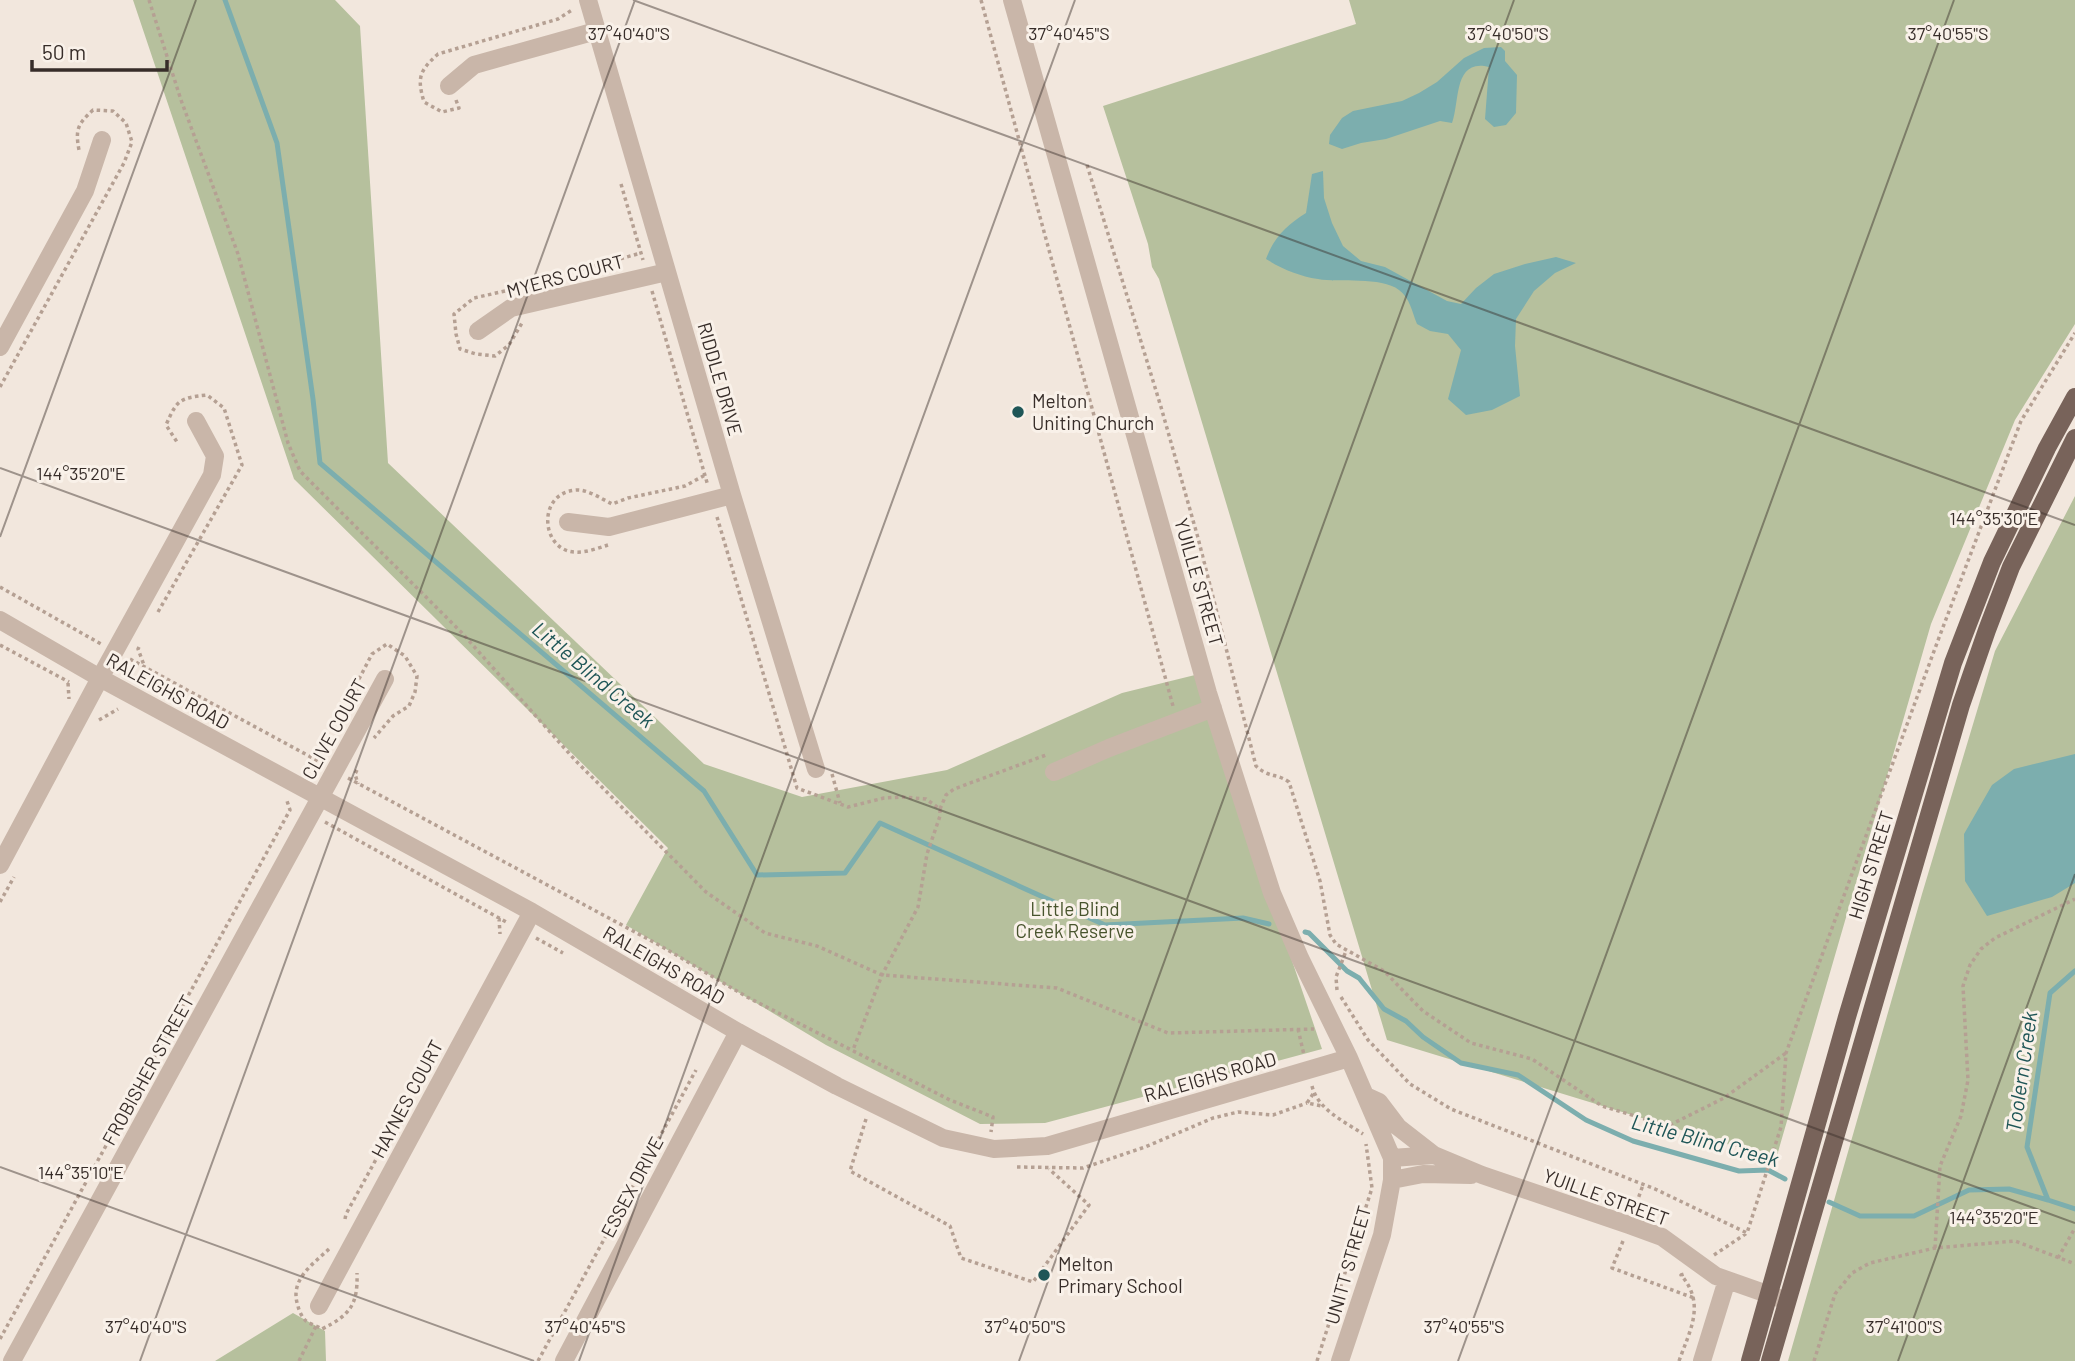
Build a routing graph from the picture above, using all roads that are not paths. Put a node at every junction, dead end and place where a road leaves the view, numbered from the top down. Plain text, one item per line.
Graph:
1 (587, 0) edge
2 (1012, 0) edge
3 (596, 31) junction
4 (449, 86) dead end
5 (102, 140) dead end
6 (667, 272) junction
7 (478, 331) dead end
8 (0, 346) edge
9 (2075, 397) edge
10 (196, 421) dead end
11 (2075, 439) edge
12 (732, 495) junction
13 (568, 522) dead end
14 (0, 620) edge
15 (100, 678) junction
16 (385, 679) dead end
17 (1213, 708) junction
18 (816, 769) dead end
19 (1054, 772) dead end
20 (316, 806) junction
21 (0, 865) edge
22 (531, 912) junction
23 (738, 1032) junction
24 (1349, 1058) junction
25 (1365, 1095) junction
26 (1434, 1155) junction
27 (1392, 1158) junction
28 (1482, 1175) junction
29 (1392, 1180) junction
30 (1727, 1280) junction
31 (1769, 1294) junction
32 (1787, 1301) junction
33 (319, 1306) dead end
34 (12, 1361) edge
35 (564, 1361) edge
36 (1340, 1361) edge
37 (1702, 1361) edge
38 (1750, 1361) edge
39 (1770, 1361) edge

1 - 3 street, RIDDLE DRIVE
2 - 17 street, YUILLE STREET
3 - 4 street
3 - 6 street, RIDDLE DRIVE
5 - 8 street
6 - 7 street, MYERS COURT
6 - 12 street, RIDDLE DRIVE
9 - 31 main road, HIGH STREET
10 - 15 street
11 - 32 main road
12 - 13 street
12 - 18 street, RIDDLE DRIVE
14 - 15 street, RALEIGHS ROAD
15 - 20 street, RALEIGHS ROAD
15 - 21 street
16 - 20 street, CLIVE COURT
17 - 19 street
17 - 24 street, YUILLE STREET
20 - 22 street, RALEIGHS ROAD
20 - 34 street, FROBISHER STREET
22 - 23 street, RALEIGHS ROAD
22 - 33 street, HAYNES COURT
23 - 24 street, RALEIGHS ROAD
23 - 35 street, ESSEX DRIVE
24 - 25 street, YUILLE STREET
25 - 26 street
25 - 27 street, YUILLE STREET
26 - 27 street, YUILLE STREET
26 - 28 street, YUILLE STREET
27 - 29 street, YUILLE STREET
28 - 29 street, YUILLE STREET
28 - 30 street, YUILLE STREET
29 - 36 street, UNITT STREET
30 - 31 street, YUILLE STREET
30 - 37 street
31 - 32 street, YUILLE STREET
31 - 38 main road, HIGH STREET
32 - 39 main road

